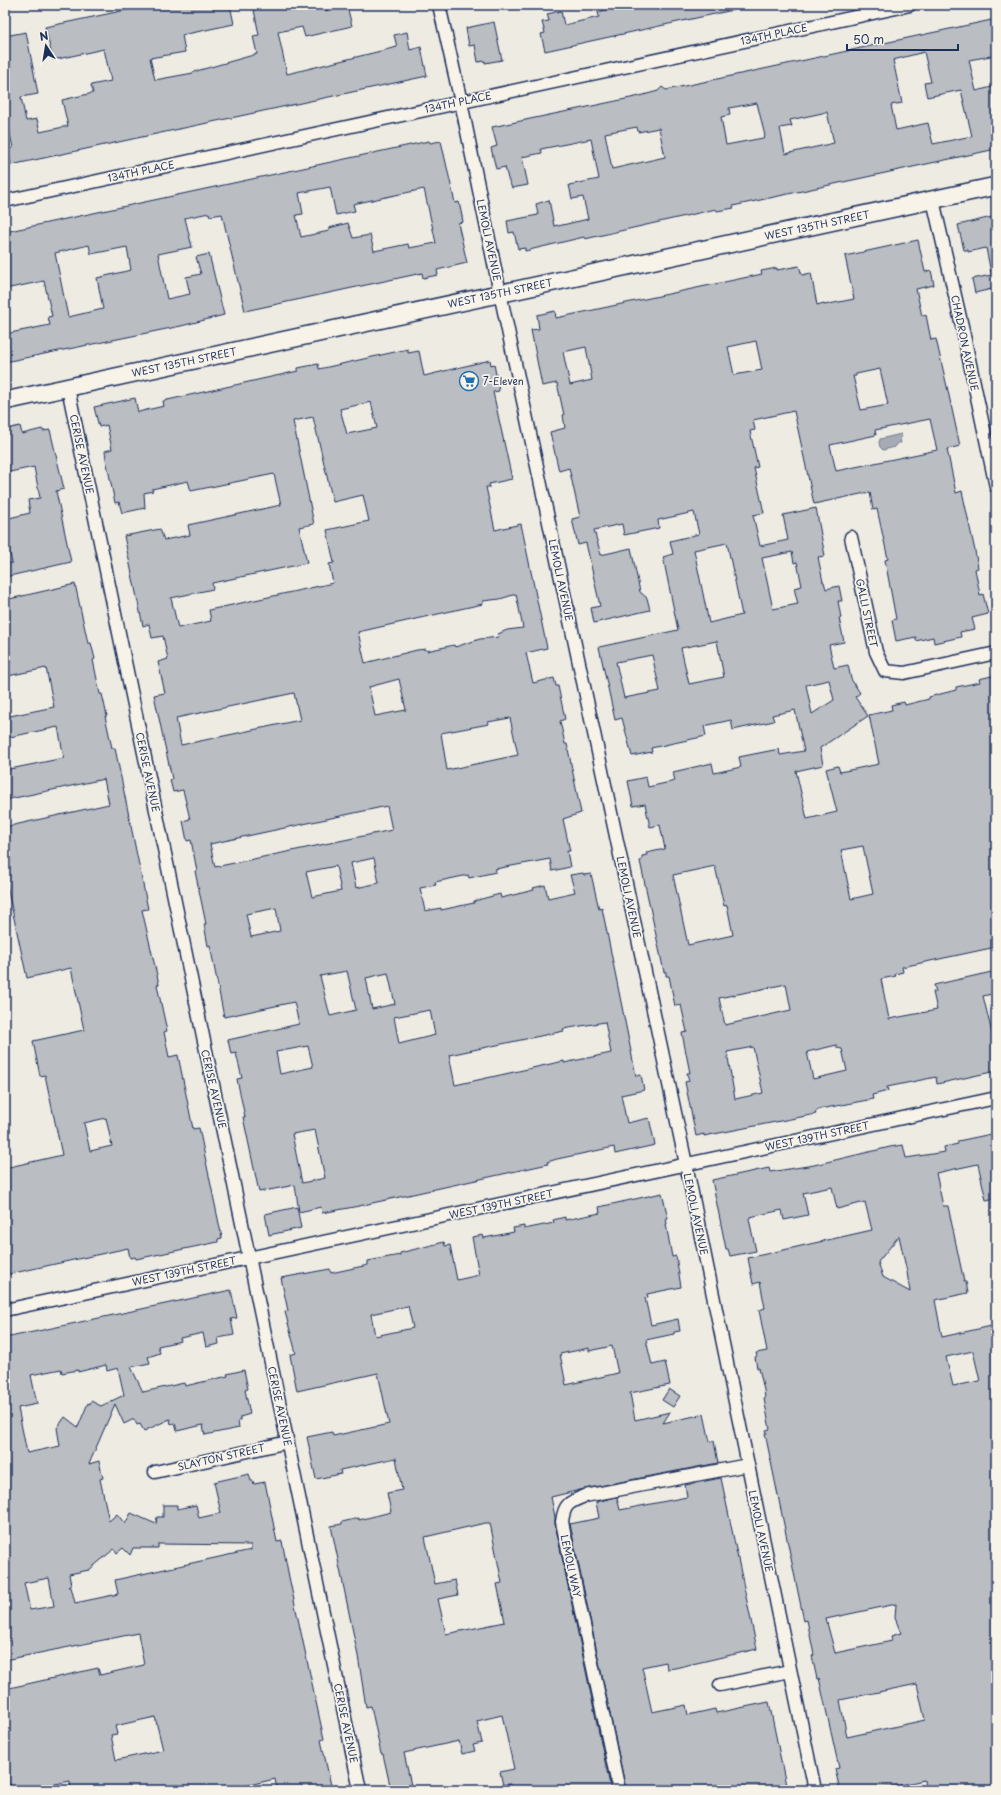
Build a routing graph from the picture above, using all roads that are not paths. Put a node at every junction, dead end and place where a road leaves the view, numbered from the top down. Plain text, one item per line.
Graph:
1 (439, 5) edge
2 (910, 5) edge
3 (461, 102) junction
4 (996, 186) edge
5 (5, 200) edge
6 (932, 200) junction
7 (500, 293) junction
8 (68, 388) junction
9 (5, 401) edge
10 (996, 487) edge
11 (851, 537) dead end
12 (996, 653) edge
13 (996, 1098) edge
14 (686, 1164) junction
15 (250, 1257) junction
16 (5, 1310) edge
17 (288, 1442) junction
18 (748, 1465) junction
19 (155, 1472) dead end
20 (790, 1671) junction
21 (720, 1685) dead end
22 (360, 1790) edge
23 (619, 1790) edge
24 (815, 1790) edge

1 - 3 street, LEMOLI AVENUE
2 - 3 street, 134TH PLACE
3 - 5 street, 134TH PLACE
3 - 7 street, LEMOLI AVENUE
4 - 6 street, WEST 135TH STREET
6 - 7 street, WEST 135TH STREET
6 - 10 street, CHADRON AVENUE
7 - 8 street, WEST 135TH STREET
7 - 14 street, LEMOLI AVENUE
8 - 9 street, WEST 135TH STREET
8 - 15 street, CERISE AVENUE
11 - 12 street, GALLI STREET
13 - 14 street, WEST 139TH STREET
14 - 15 street, WEST 139TH STREET
14 - 18 street, LEMOLI AVENUE
15 - 16 street, WEST 139TH STREET
15 - 17 street, CERISE AVENUE
17 - 19 street, SLAYTON STREET
17 - 22 street, CERISE AVENUE
18 - 20 street, LEMOLI AVENUE
18 - 23 street, LEMOLI WAY
20 - 21 street
20 - 24 street, LEMOLI AVENUE

